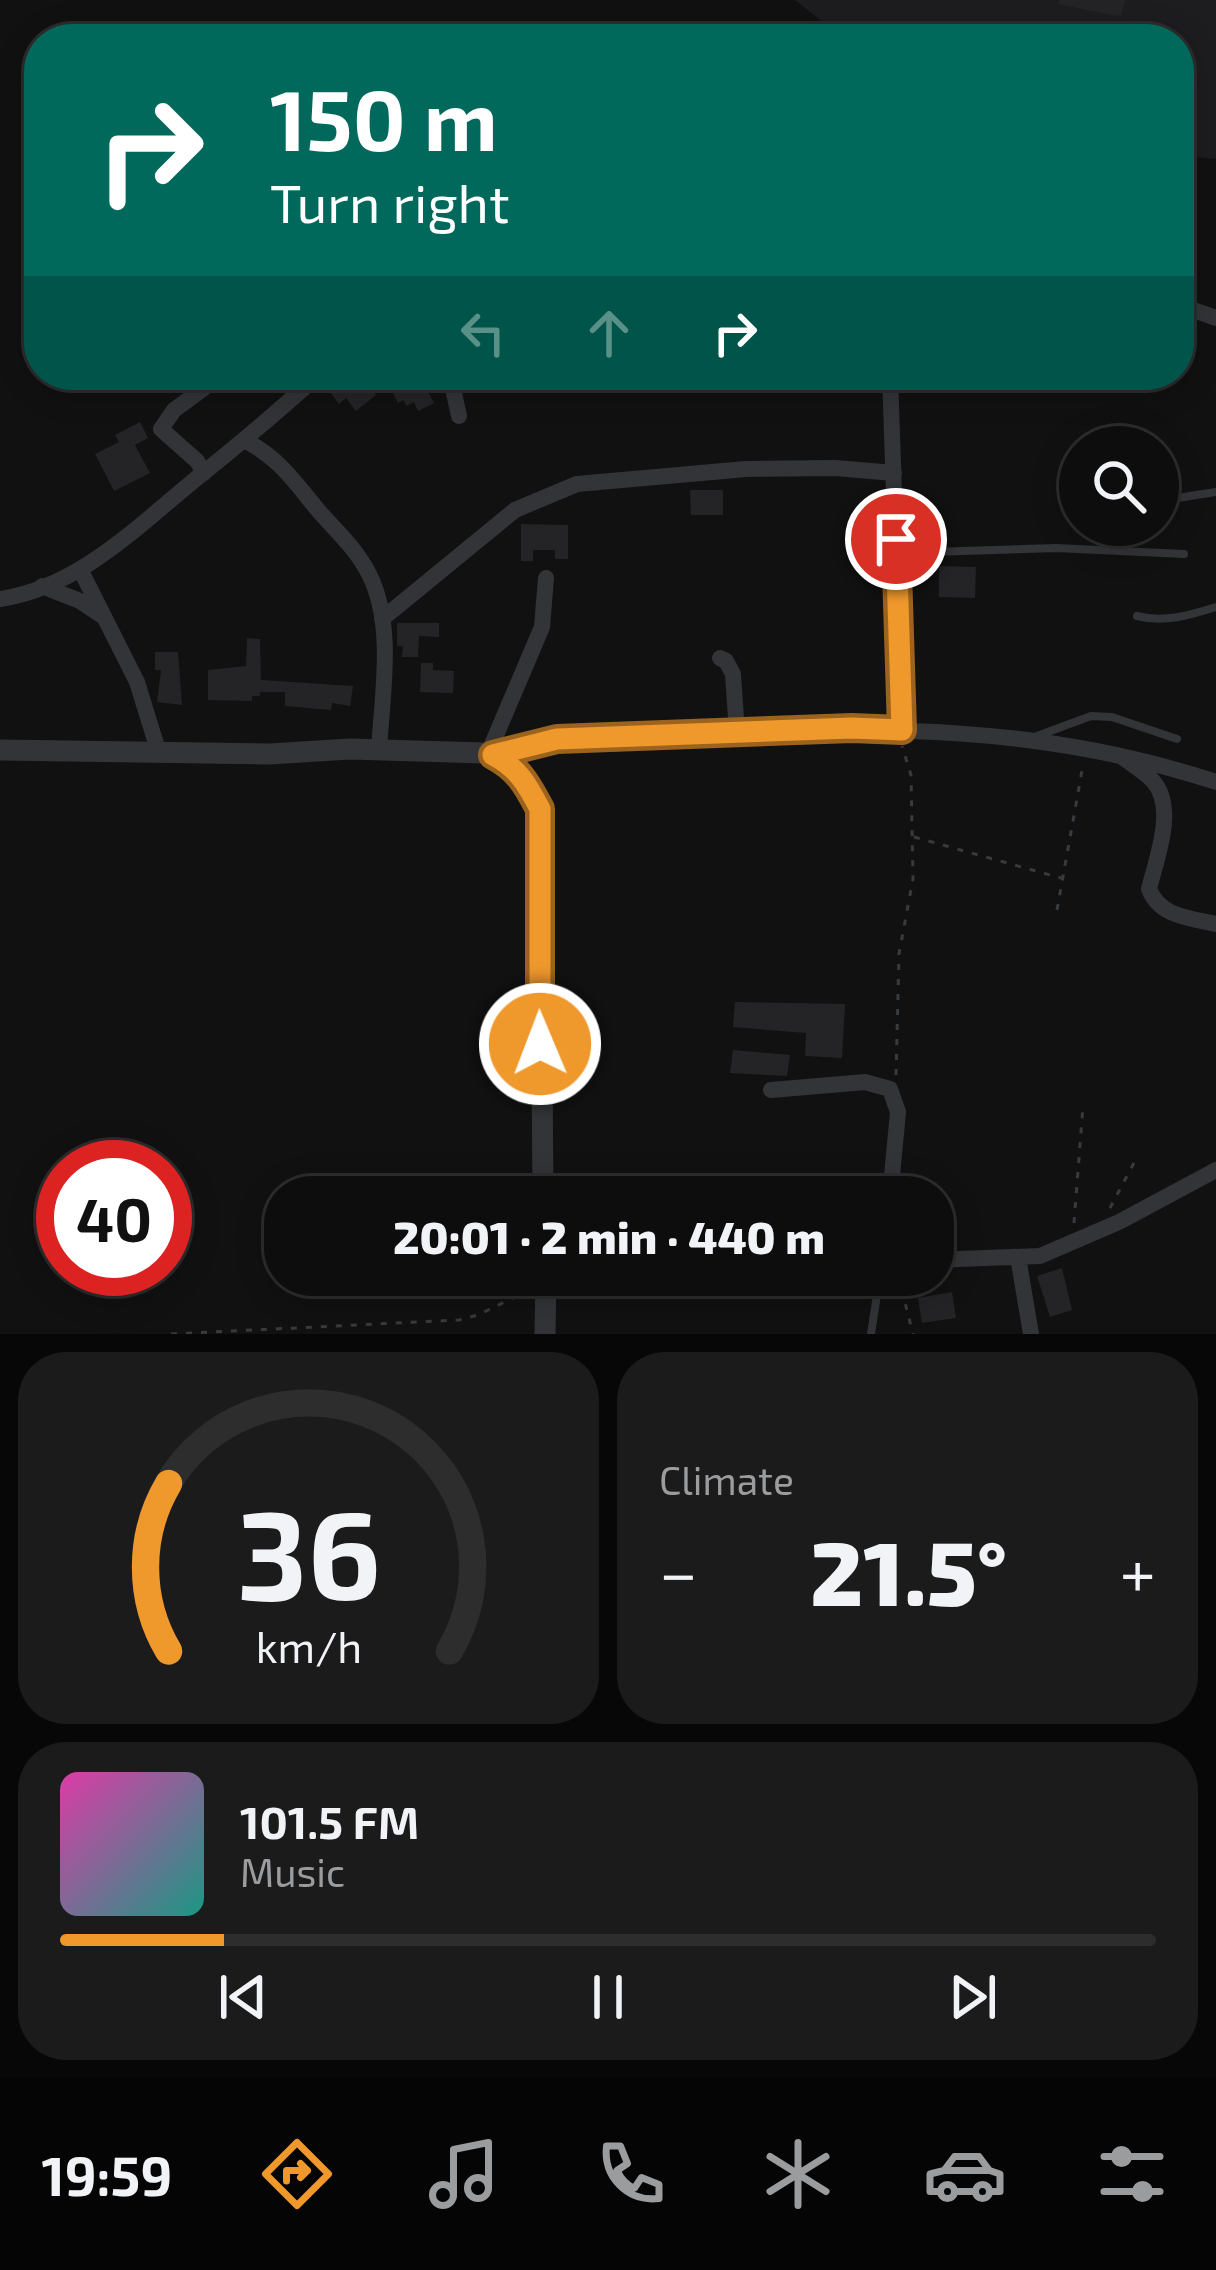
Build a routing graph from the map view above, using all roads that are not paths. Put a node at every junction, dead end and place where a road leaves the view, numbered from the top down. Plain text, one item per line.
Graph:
1 (201, 390) edge
2 (301, 390) edge
3 (453, 390) edge
4 (891, 390) edge
5 (458, 416) dead end
6 (244, 440) junction
7 (204, 473) junction
8 (894, 473) junction
9 (1216, 492) edge
10 (1179, 498) edge
11 (896, 553) junction
12 (1184, 554) dead end
13 (80, 568) junction
14 (546, 578) dead end
15 (43, 586) junction
16 (0, 598) edge
17 (1216, 607) edge
18 (1137, 616) dead end
19 (104, 618) junction
20 (382, 619) junction
21 (720, 658) dead end
22 (898, 730) junction
23 (737, 733) junction
24 (1030, 739) junction
25 (1177, 739) dead end
26 (0, 750) edge
27 (158, 750) junction
28 (379, 750) junction
29 (1118, 754) junction
30 (490, 755) junction
31 (1216, 782) edge
32 (1216, 925) edge
33 (771, 1090) dead end
34 (1216, 1170) edge
35 (543, 1176) edge
36 (892, 1176) edge
37 (1018, 1257) junction
38 (954, 1259) edge
39 (546, 1296) edge
40 (877, 1296) edge
41 (545, 1334) edge
42 (872, 1334) edge
43 (1031, 1334) edge

1 - 7 street
2 - 6 street
3 - 5 street
4 - 8 street
6 - 7 street
6 - 20 street
7 - 13 street
8 - 11 street
8 - 20 street
9 - 10 lane
11 - 12 lane
11 - 22 street
13 - 15 street
13 - 19 street
14 - 30 street
15 - 16 street
15 - 19 street
17 - 18 lane
19 - 27 street
20 - 28 street
21 - 23 street
22 - 23 street
22 - 24 street
23 - 30 street
24 - 25 lane
24 - 29 street
26 - 27 street
27 - 28 street
28 - 30 street
29 - 31 street
29 - 32 street
30 - 35 street
33 - 36 street
34 - 37 street
37 - 38 street
37 - 43 street
39 - 41 street
40 - 42 lane

